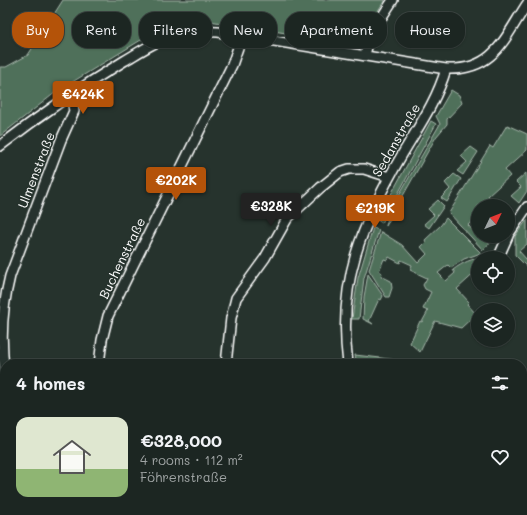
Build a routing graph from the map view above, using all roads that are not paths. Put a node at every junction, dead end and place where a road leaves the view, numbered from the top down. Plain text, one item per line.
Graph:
1 (393, 0) edge
2 (527, 4) edge
3 (220, 33) edge
4 (277, 41) edge
5 (238, 48) edge
6 (365, 55) junction
7 (446, 69) junction
8 (71, 94) junction
9 (0, 146) edge
10 (389, 177) junction
11 (527, 207) edge
12 (515, 225) edge
13 (4, 359) edge
14 (100, 359) edge
15 (227, 359) edge
16 (348, 359) edge

1 - 6 street
2 - 7 street
3 - 8 street
4 - 6 street
5 - 14 street, Buchenstraße
6 - 7 street
7 - 10 street, Sedanstraße
8 - 9 street
8 - 13 street, Ulmenstraße
10 - 15 street
10 - 16 street, Sedanstraße
11 - 12 street

